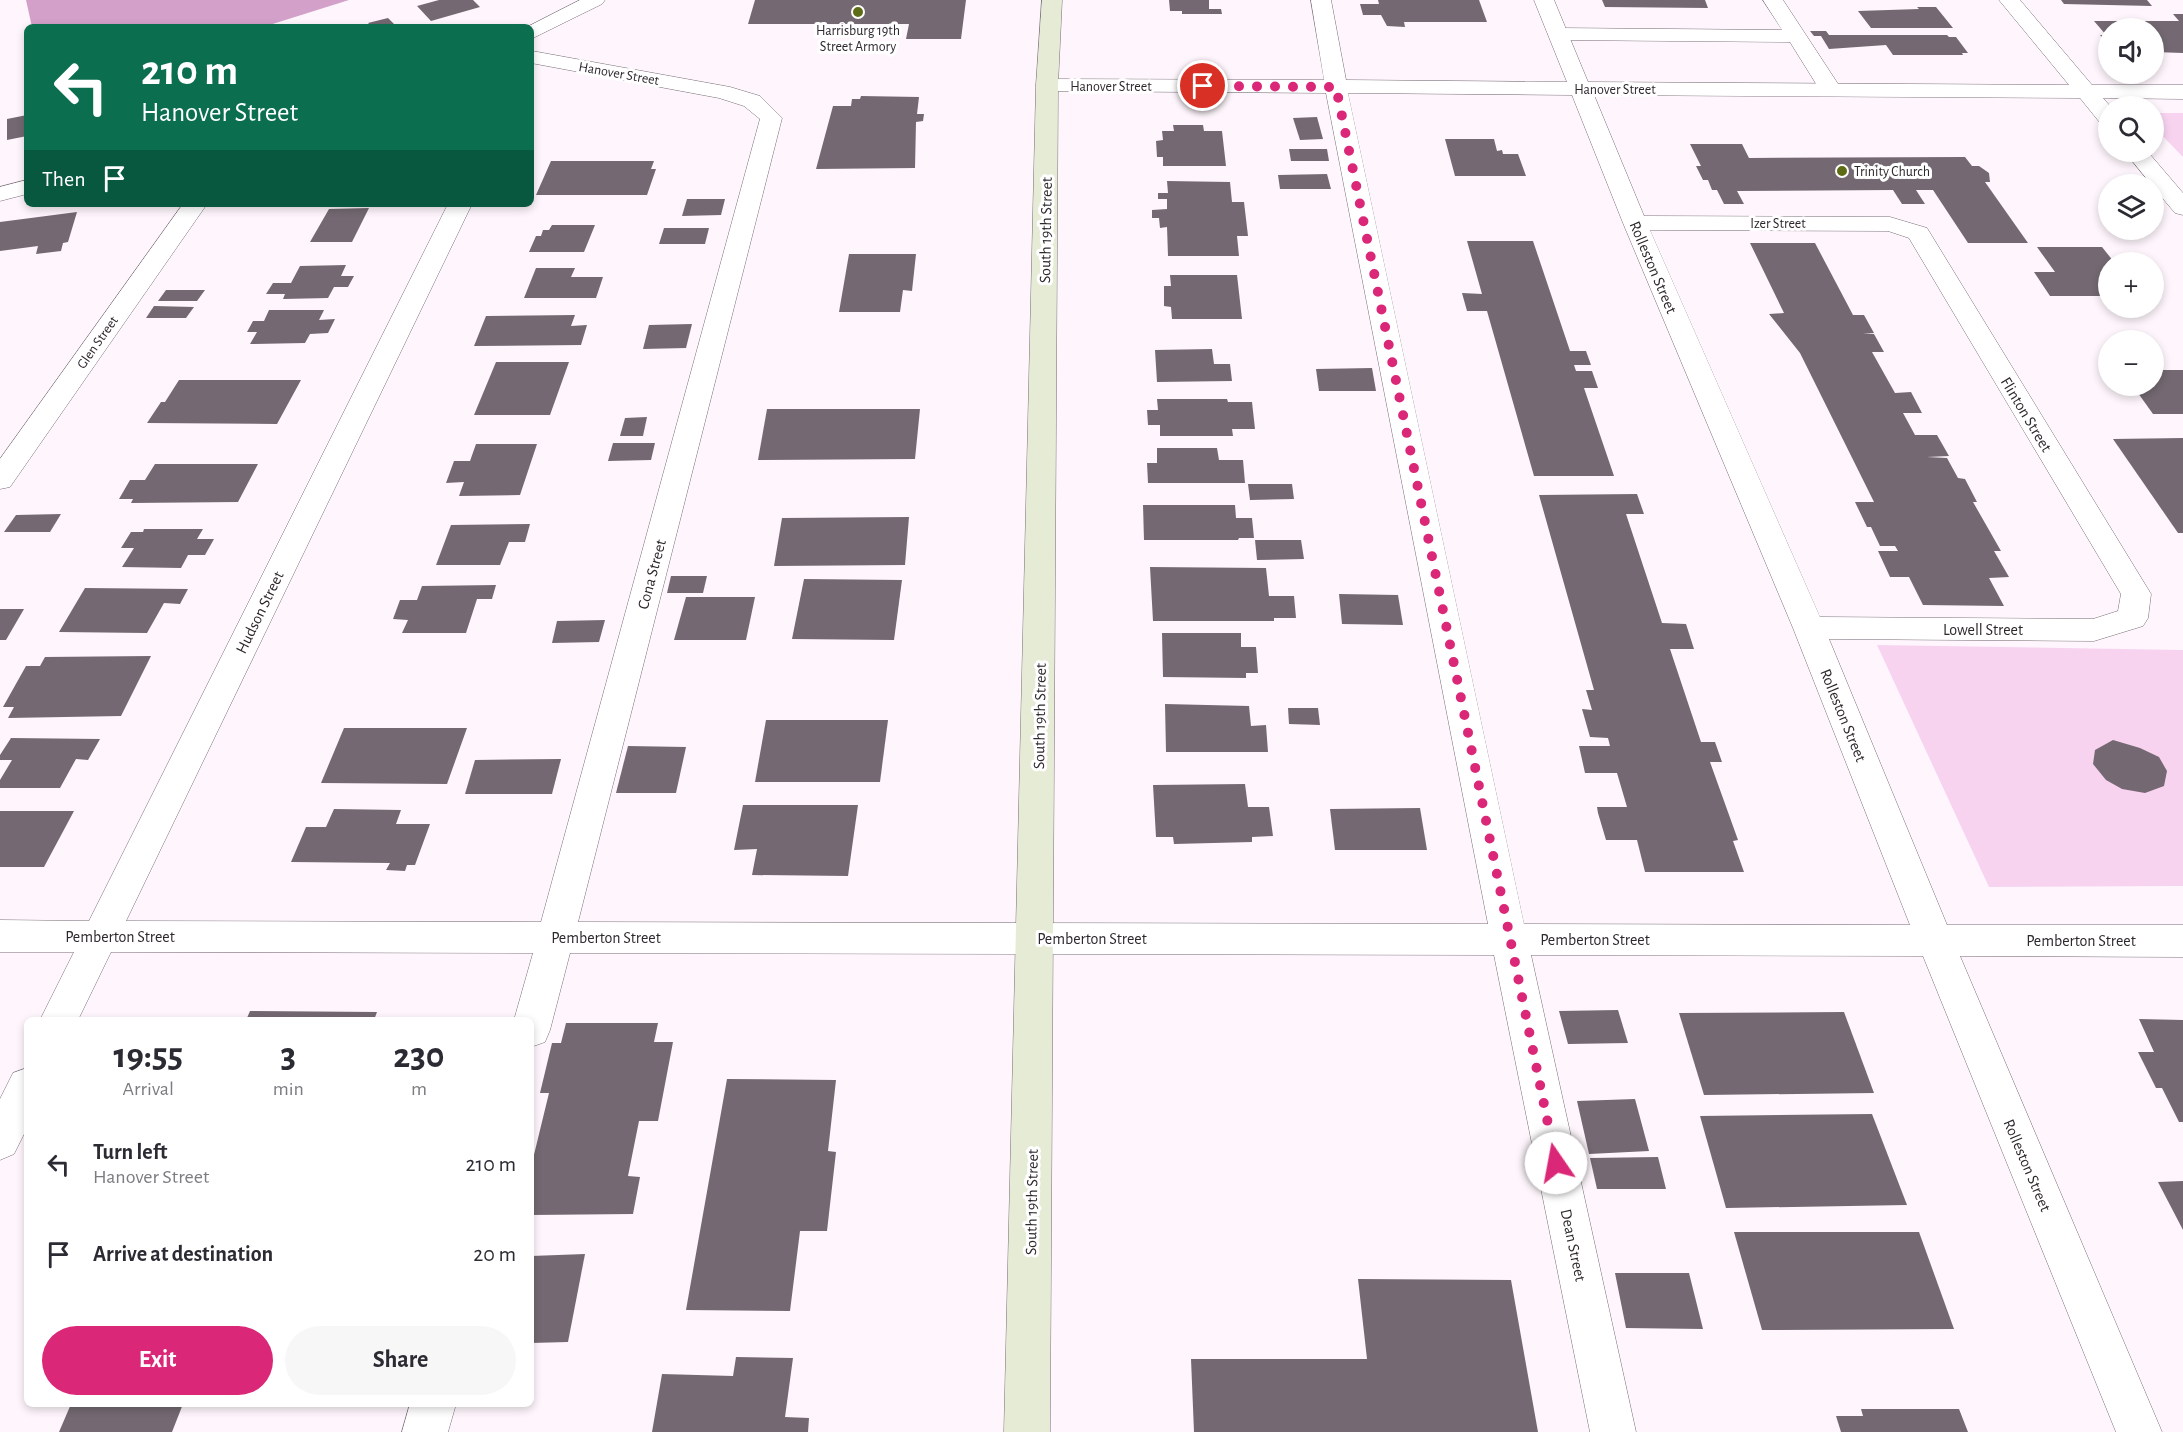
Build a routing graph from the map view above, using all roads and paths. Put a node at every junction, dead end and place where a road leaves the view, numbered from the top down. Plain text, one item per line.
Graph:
1 (595, 0) edge
2 (1052, 0) edge
3 (1321, 0) edge
4 (1544, 0) edge
5 (2009, 0) edge
6 (1775, 2) edge
7 (534, 31) edge
8 (1558, 34) junction
9 (1797, 36) junction
10 (534, 58) edge
11 (1047, 85) junction
12 (1336, 87) junction
13 (1581, 89) junction
14 (1831, 90) junction
15 (2086, 92) junction
16 (2183, 92) edge
17 (2098, 106) edge
18 (771, 118) joint
19 (2144, 162) edge
20 (24, 189) edge
21 (0, 194) edge
22 (193, 207) edge
23 (459, 207) edge
24 (2183, 208) edge
25 (1635, 223) junction
26 (1918, 233) joint
27 (0, 480) edge
28 (2136, 594) joint
29 (1809, 628) junction
30 (0, 936) edge
31 (100, 936) junction
32 (555, 937) junction
33 (1036, 938) junction
34 (1509, 938) junction
35 (1935, 940) junction
36 (2183, 941) edge
37 (60, 1017) edge
38 (534, 1018) edge
39 (24, 1092) edge
40 (0, 1141) edge
41 (432, 1407) edge
42 (425, 1432) edge
43 (1027, 1432) edge
44 (1613, 1432) edge
45 (2139, 1432) edge

1 - 7 street
2 - 11 street, South 19th Street
3 - 12 street, Dean Street
4 - 8 street, Rolleston Street
5 - 15 street
6 - 9 street
8 - 9 street
8 - 13 street, Rolleston Street
9 - 14 street
10 - 18 street, Hanover Street
11 - 12 street, Hanover Street
11 - 33 street, South 19th Street
12 - 13 street, Hanover Street
12 - 34 street, Dean Street
13 - 14 street, Hanover Street
13 - 25 street, Rolleston Street
14 - 15 street, Hanover Street
15 - 16 street, Hanover Street
15 - 17 street
18 - 32 street, Cona Street
19 - 24 street
20 - 21 street
22 - 27 street, Glen Street
23 - 31 street, Hudson Street
25 - 26 street, Izer Street
25 - 29 street, Rolleston Street
26 - 28 street, Flinton Street
28 - 29 street, Lowell Street
29 - 35 street, Rolleston Street
30 - 31 street, Pemberton Street
31 - 32 street, Pemberton Street
31 - 37 street, Hudson Street
32 - 33 street, Pemberton Street
32 - 38 street, Cona Street
33 - 34 street, Pemberton Street
33 - 43 street, South 19th Street
34 - 35 street, Pemberton Street
34 - 44 street, Dean Street
35 - 36 street, Pemberton Street
35 - 45 street, Rolleston Street
39 - 40 street
41 - 42 street

